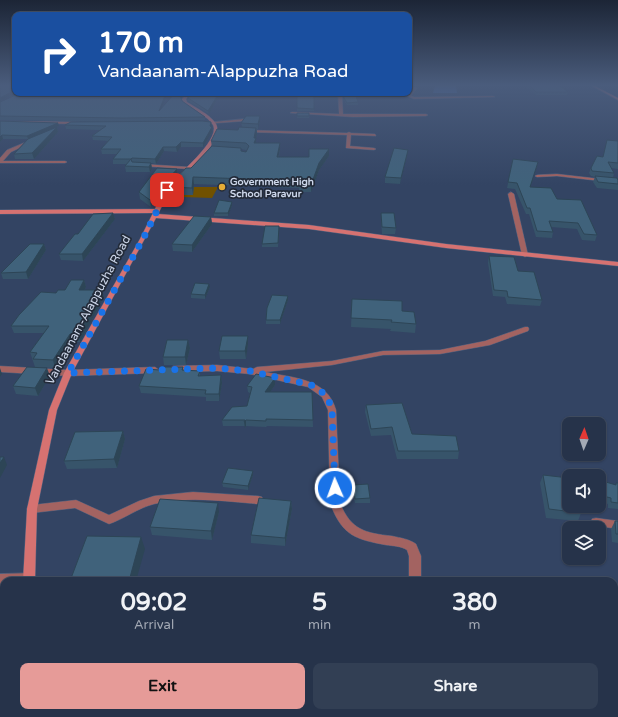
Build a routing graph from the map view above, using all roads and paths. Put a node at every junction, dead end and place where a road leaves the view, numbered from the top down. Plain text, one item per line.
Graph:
1 (208, 118) edge
2 (244, 120) edge
3 (0, 122) edge
4 (72, 123) junction
5 (87, 123) edge
6 (200, 124) edge
7 (218, 128) junction
8 (61, 129) dead end
9 (240, 131) edge
10 (349, 133) junction
11 (375, 135) dead end
12 (34, 139) edge
13 (374, 149) dead end
14 (0, 162) edge
15 (65, 162) dead end
16 (135, 165) edge
17 (189, 168) junction
18 (537, 176) edge
19 (618, 182) edge
20 (511, 194) dead end
21 (0, 212) edge
22 (156, 214) junction
23 (525, 255) junction
24 (618, 264) edge
25 (525, 329) dead end
26 (0, 369) edge
27 (250, 371) junction
28 (68, 373) junction
29 (258, 500) edge
30 (32, 509) junction
31 (606, 523) edge
32 (618, 525) edge
33 (29, 577) edge
34 (415, 577) edge

1 - 7 main road
2 - 7 street
3 - 4 street
4 - 5 street
4 - 8 street
6 - 7 street
7 - 17 main road, Vandaanam-Alappuzha Road
9 - 10 street
10 - 11 street
10 - 13 street
12 - 14 street
14 - 15 street
16 - 17 street
17 - 22 main road, Vandaanam-Alappuzha Road
18 - 19 street
20 - 23 street
21 - 22 main road
22 - 23 main road
22 - 28 main road, Vandaanam-Alappuzha Road
23 - 24 main road
25 - 27 street
26 - 28 street
27 - 28 street
27 - 34 street
28 - 30 main road, Vandaanam-Alappuzha Road
29 - 30 street
30 - 33 main road, Vandaanam-Alappuzha Road
31 - 32 street

